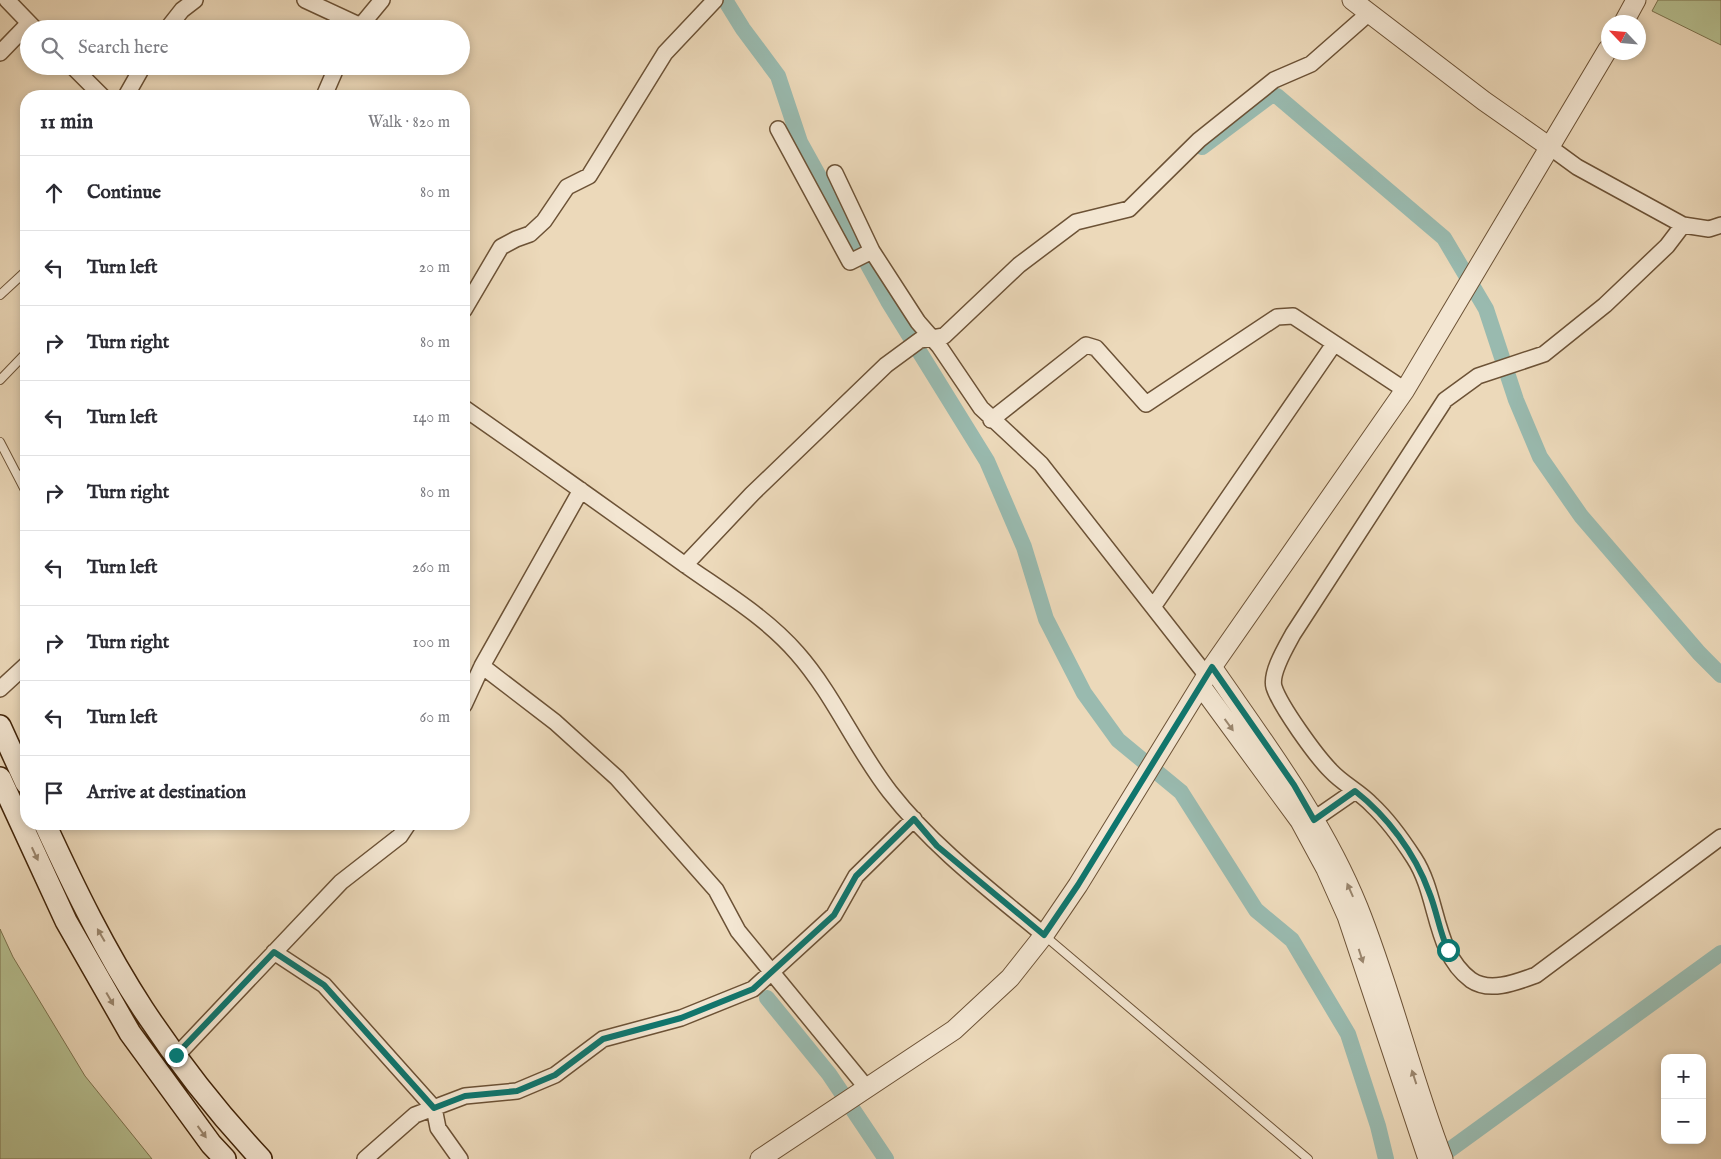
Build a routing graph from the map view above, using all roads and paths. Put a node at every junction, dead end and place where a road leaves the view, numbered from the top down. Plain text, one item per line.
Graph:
1 (7, 0) edge
2 (195, 0) edge
3 (305, 0) edge
4 (382, 0) edge
5 (1352, 0) edge
6 (1636, 0) edge
7 (712, 3) edge
8 (1369, 12) junction
9 (1628, 15) edge
10 (26, 20) edge
11 (174, 20) edge
12 (346, 20) edge
13 (366, 20) edge
14 (20, 36) edge
15 (0, 53) edge
16 (1602, 60) edge
17 (81, 75) edge
18 (138, 75) edge
19 (333, 75) edge
20 (96, 90) edge
21 (129, 90) edge
22 (327, 90) edge
23 (778, 129) dead end
24 (1551, 148) junction
25 (835, 173) dead end
26 (1683, 225) junction
27 (1721, 225) edge
28 (872, 251) junction
29 (20, 277) edge
30 (0, 295) edge
31 (470, 300) edge
32 (926, 339) junction
33 (1334, 344) junction
34 (20, 359) edge
35 (0, 380) edge
36 (1405, 390) junction
37 (470, 412) edge
38 (991, 420) junction
39 (0, 442) edge
40 (19, 478) edge
41 (581, 490) junction
42 (686, 565) junction
43 (1153, 607) junction
44 (482, 666) junction
45 (20, 671) edge
46 (1206, 676) junction
47 (0, 689) edge
48 (470, 692) edge
49 (0, 726) edge
50 (20, 770) edge
51 (0, 778) edge
52 (1355, 791) junction
53 (914, 819) junction
54 (1314, 820) junction
55 (20, 821) edge
56 (24, 830) edge
57 (48, 830) edge
58 (404, 830) edge
59 (1721, 837) edge
60 (1044, 935) junction
61 (274, 952) junction
62 (772, 971) junction
63 (176, 1055) junction
64 (865, 1088) junction
65 (434, 1108) junction
66 (1423, 1128) junction
67 (225, 1159) edge
68 (261, 1159) edge
69 (365, 1159) edge
70 (460, 1159) edge
71 (760, 1159) edge
72 (1308, 1159) edge
73 (1428, 1159) edge
74 (1443, 1159) edge

1 - 10 street
2 - 11 street
3 - 12 street
4 - 13 street
5 - 8 street
6 - 9 street
7 - 31 street
8 - 24 street
8 - 32 street
14 - 15 street
16 - 24 street
17 - 20 street
18 - 21 street
19 - 22 street
23 - 28 street
24 - 26 street
24 - 36 street
25 - 28 street
26 - 27 street
26 - 52 street
28 - 32 street
29 - 30 lane
32 - 38 street
32 - 42 street
33 - 36 street
33 - 38 street
33 - 43 street
34 - 35 lane
36 - 46 street
37 - 41 street
38 - 43 street
39 - 40 lane
41 - 42 street
41 - 44 street
42 - 53 street
43 - 46 street
44 - 48 street
44 - 62 street
45 - 47 street
46 - 54 street
46 - 60 street
46 -> 66 street
49 - 50 main road
51 -> 55 main road
52 - 54 street
52 - 59 street
53 - 60 street
53 - 62 street
66 -> 54 street
56 -> 67 main road
63 -> 57 main road
58 - 61 street
60 - 64 street
60 - 72 lane
61 - 63 street
61 - 65 street
62 - 64 street
62 - 65 street
63 - 68 main road
64 - 71 street
65 - 69 street
65 - 70 street
66 - 73 street
66 - 74 street

